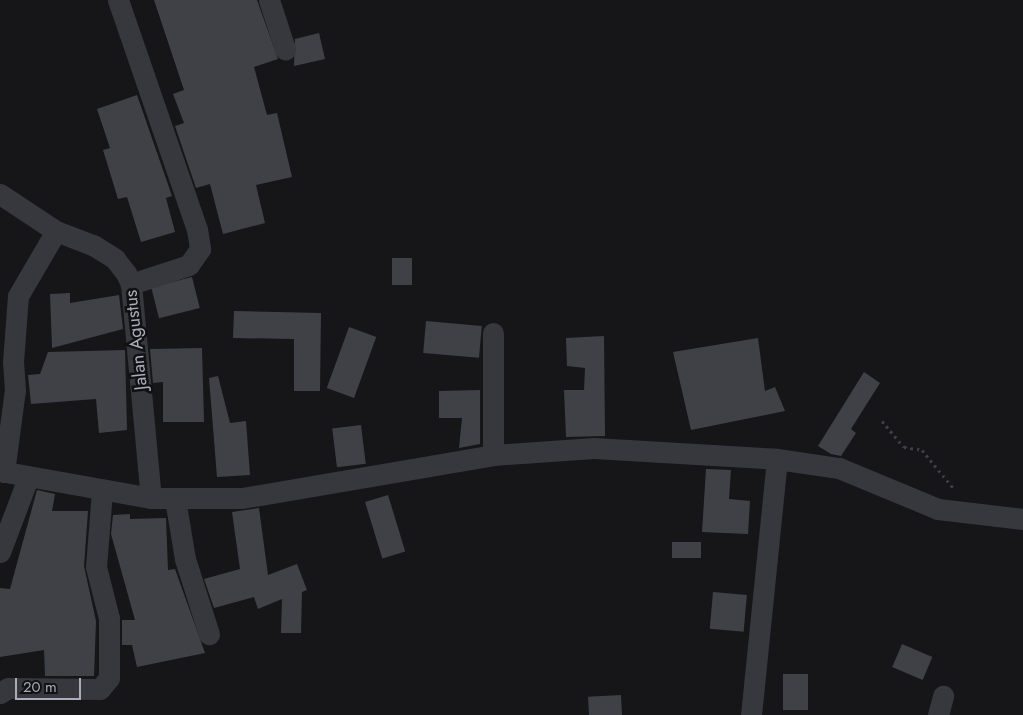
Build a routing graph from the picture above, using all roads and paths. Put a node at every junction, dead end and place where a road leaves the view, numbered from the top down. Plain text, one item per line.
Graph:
1 (118, 0) edge
2 (269, 0) edge
3 (285, 49) dead end
4 (0, 194) edge
5 (56, 231) junction
6 (131, 284) junction
7 (493, 333) dead end
8 (882, 421) dead end
9 (493, 455) junction
10 (777, 459) junction
11 (2, 471) edge
12 (28, 478) junction
13 (102, 491) junction
14 (956, 492) dead end
15 (151, 498) junction
16 (175, 499) junction
17 (1023, 519) edge
18 (0, 552) edge
19 (209, 634) dead end
20 (0, 693) edge
21 (751, 715) edge

1 - 6 street
2 - 3 street
4 - 5 street, Jalan Agustus
5 - 6 street, Jalan Agustus
5 - 11 street
6 - 15 street, Jalan Agustus
7 - 9 street
8 - 14 path
9 - 10 street
9 - 16 street
10 - 17 street
10 - 21 street
11 - 12 street
12 - 13 street
12 - 18 street
13 - 15 street
13 - 20 street
15 - 16 street
16 - 19 street

